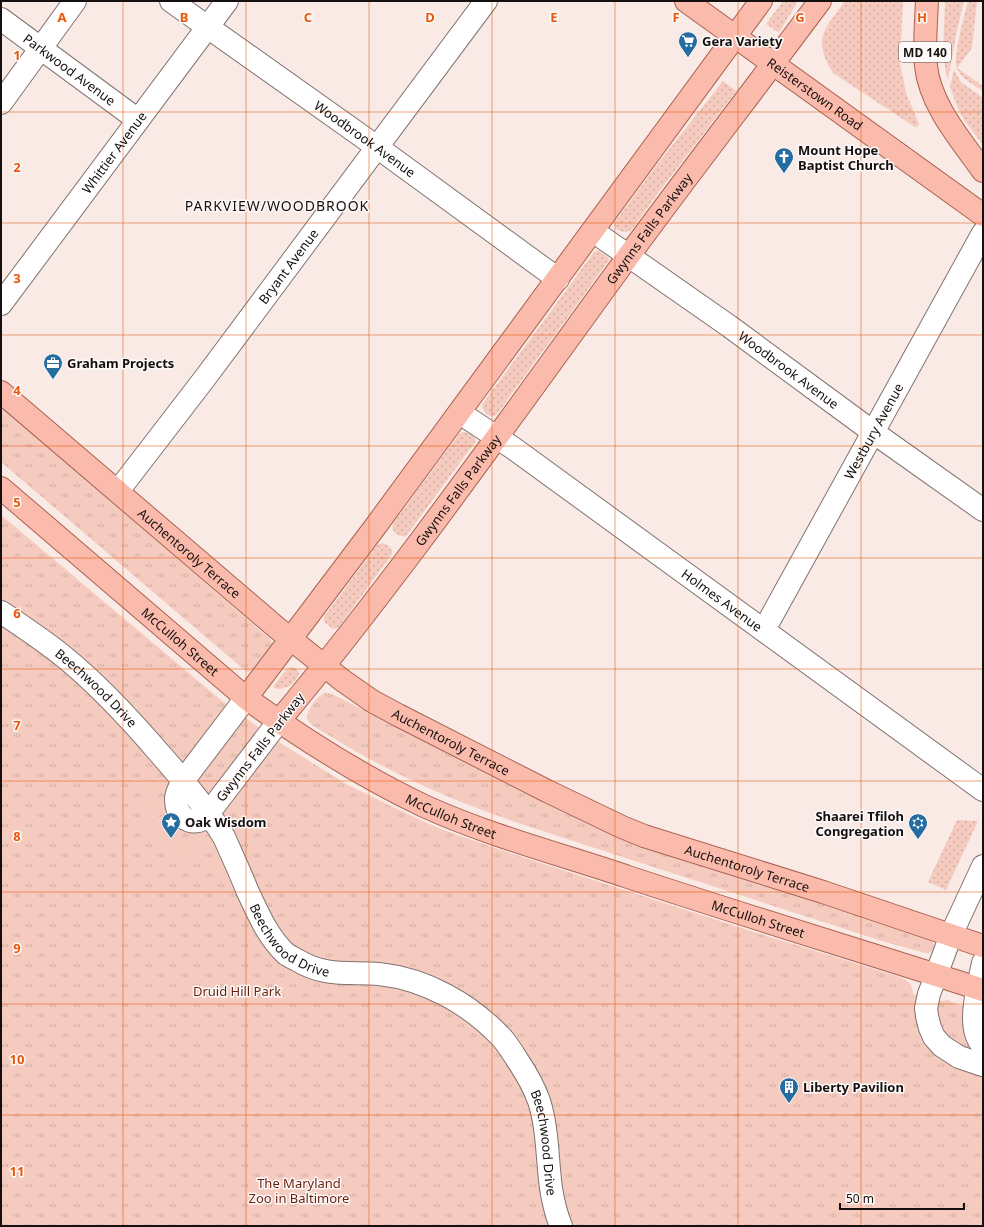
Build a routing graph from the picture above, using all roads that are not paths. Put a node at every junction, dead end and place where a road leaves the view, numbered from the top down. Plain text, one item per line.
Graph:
1 (75, 1) edge
2 (171, 1) edge
3 (226, 1) edge
4 (486, 1) edge
5 (686, 1) edge
6 (761, 1) edge
7 (820, 1) edge
8 (927, 1) edge
9 (806, 11) edge
10 (1, 19) edge
11 (207, 27) junction
12 (736, 37) junction
13 (41, 48) junction
14 (772, 63) junction
15 (1, 103) edge
16 (138, 120) junction
17 (377, 148) junction
18 (983, 171) edge
19 (983, 215) edge
20 (593, 231) junction
21 (983, 233) edge
22 (628, 256) junction
23 (558, 279) junction
24 (1, 304) edge
25 (1, 392) edge
26 (460, 413) junction
27 (873, 432) junction
28 (497, 437) junction
29 (1, 488) edge
30 (118, 491) junction
31 (983, 510) edge
32 (1, 612) edge
33 (764, 630) junction
34 (292, 639) junction
35 (325, 666) junction
36 (246, 698) junction
37 (279, 722) junction
38 (183, 781) junction
39 (983, 790) edge
40 (209, 814) junction
41 (983, 866) edge
42 (951, 935) junction
43 (983, 946) edge
44 (983, 963) edge
45 (937, 975) junction
46 (980, 989) edge
47 (983, 1047) edge
48 (983, 1065) edge
49 (561, 1226) edge

1 - 13 street
2 - 11 street, Woodbrook Avenue
3 - 11 street, Whittier Avenue
4 - 17 street, Bryant Avenue
5 - 12 main road, Reisterstown Road
6 - 12 main road, Gwynns Falls Parkway
7 - 9 main road, Gwynns Falls Parkway
8 - 18 main road, MD 140
9 - 14 main road, Gwynns Falls Parkway
10 - 13 street, Parkwood Avenue
11 - 16 street, Whittier Avenue
11 - 17 street, Woodbrook Avenue
12 - 14 main road, Reisterstown Road
12 - 20 main road, Gwynns Falls Parkway
13 - 15 street
13 - 16 street, Parkwood Avenue
14 - 19 main road, Reisterstown Road
14 - 22 main road, Gwynns Falls Parkway
16 - 24 street, Whittier Avenue
17 - 23 street, Woodbrook Avenue
17 - 30 street, Bryant Avenue
20 - 22 street, Woodbrook Avenue
20 - 23 main road, Gwynns Falls Parkway
21 - 27 street, Westbury Avenue
22 - 27 street, Woodbrook Avenue
22 - 28 main road, Gwynns Falls Parkway
23 - 26 main road, Gwynns Falls Parkway
25 - 30 main road, Auchentoroly Terrace
26 - 28 street, Holmes Avenue
26 - 34 main road, Gwynns Falls Parkway
27 - 31 street, Woodbrook Avenue
27 - 33 street, Westbury Avenue
28 - 33 street, Holmes Avenue
28 - 35 main road, Gwynns Falls Parkway
29 - 36 main road, McCulloh Street
30 - 34 main road, Auchentoroly Terrace
32 - 38 street, Beechwood Drive
33 - 39 street, Holmes Avenue
34 - 35 main road, Auchentoroly Terrace
34 - 36 main road, Gwynns Falls Parkway
35 - 37 main road, Gwynns Falls Parkway
35 - 42 main road, Auchentoroly Terrace
36 - 37 main road, McCulloh Street
36 - 38 street, Gwynns Falls Parkway
37 - 40 street, Gwynns Falls Parkway
37 - 45 main road, McCulloh Street
38 - 40 street, Gwynns Falls Parkway
40 - 49 street, Beechwood Drive
41 - 42 street
42 - 43 main road, Auchentoroly Terrace
42 - 45 street
44 - 46 street
45 - 46 main road, McCulloh Street
45 - 48 street
46 - 47 street

